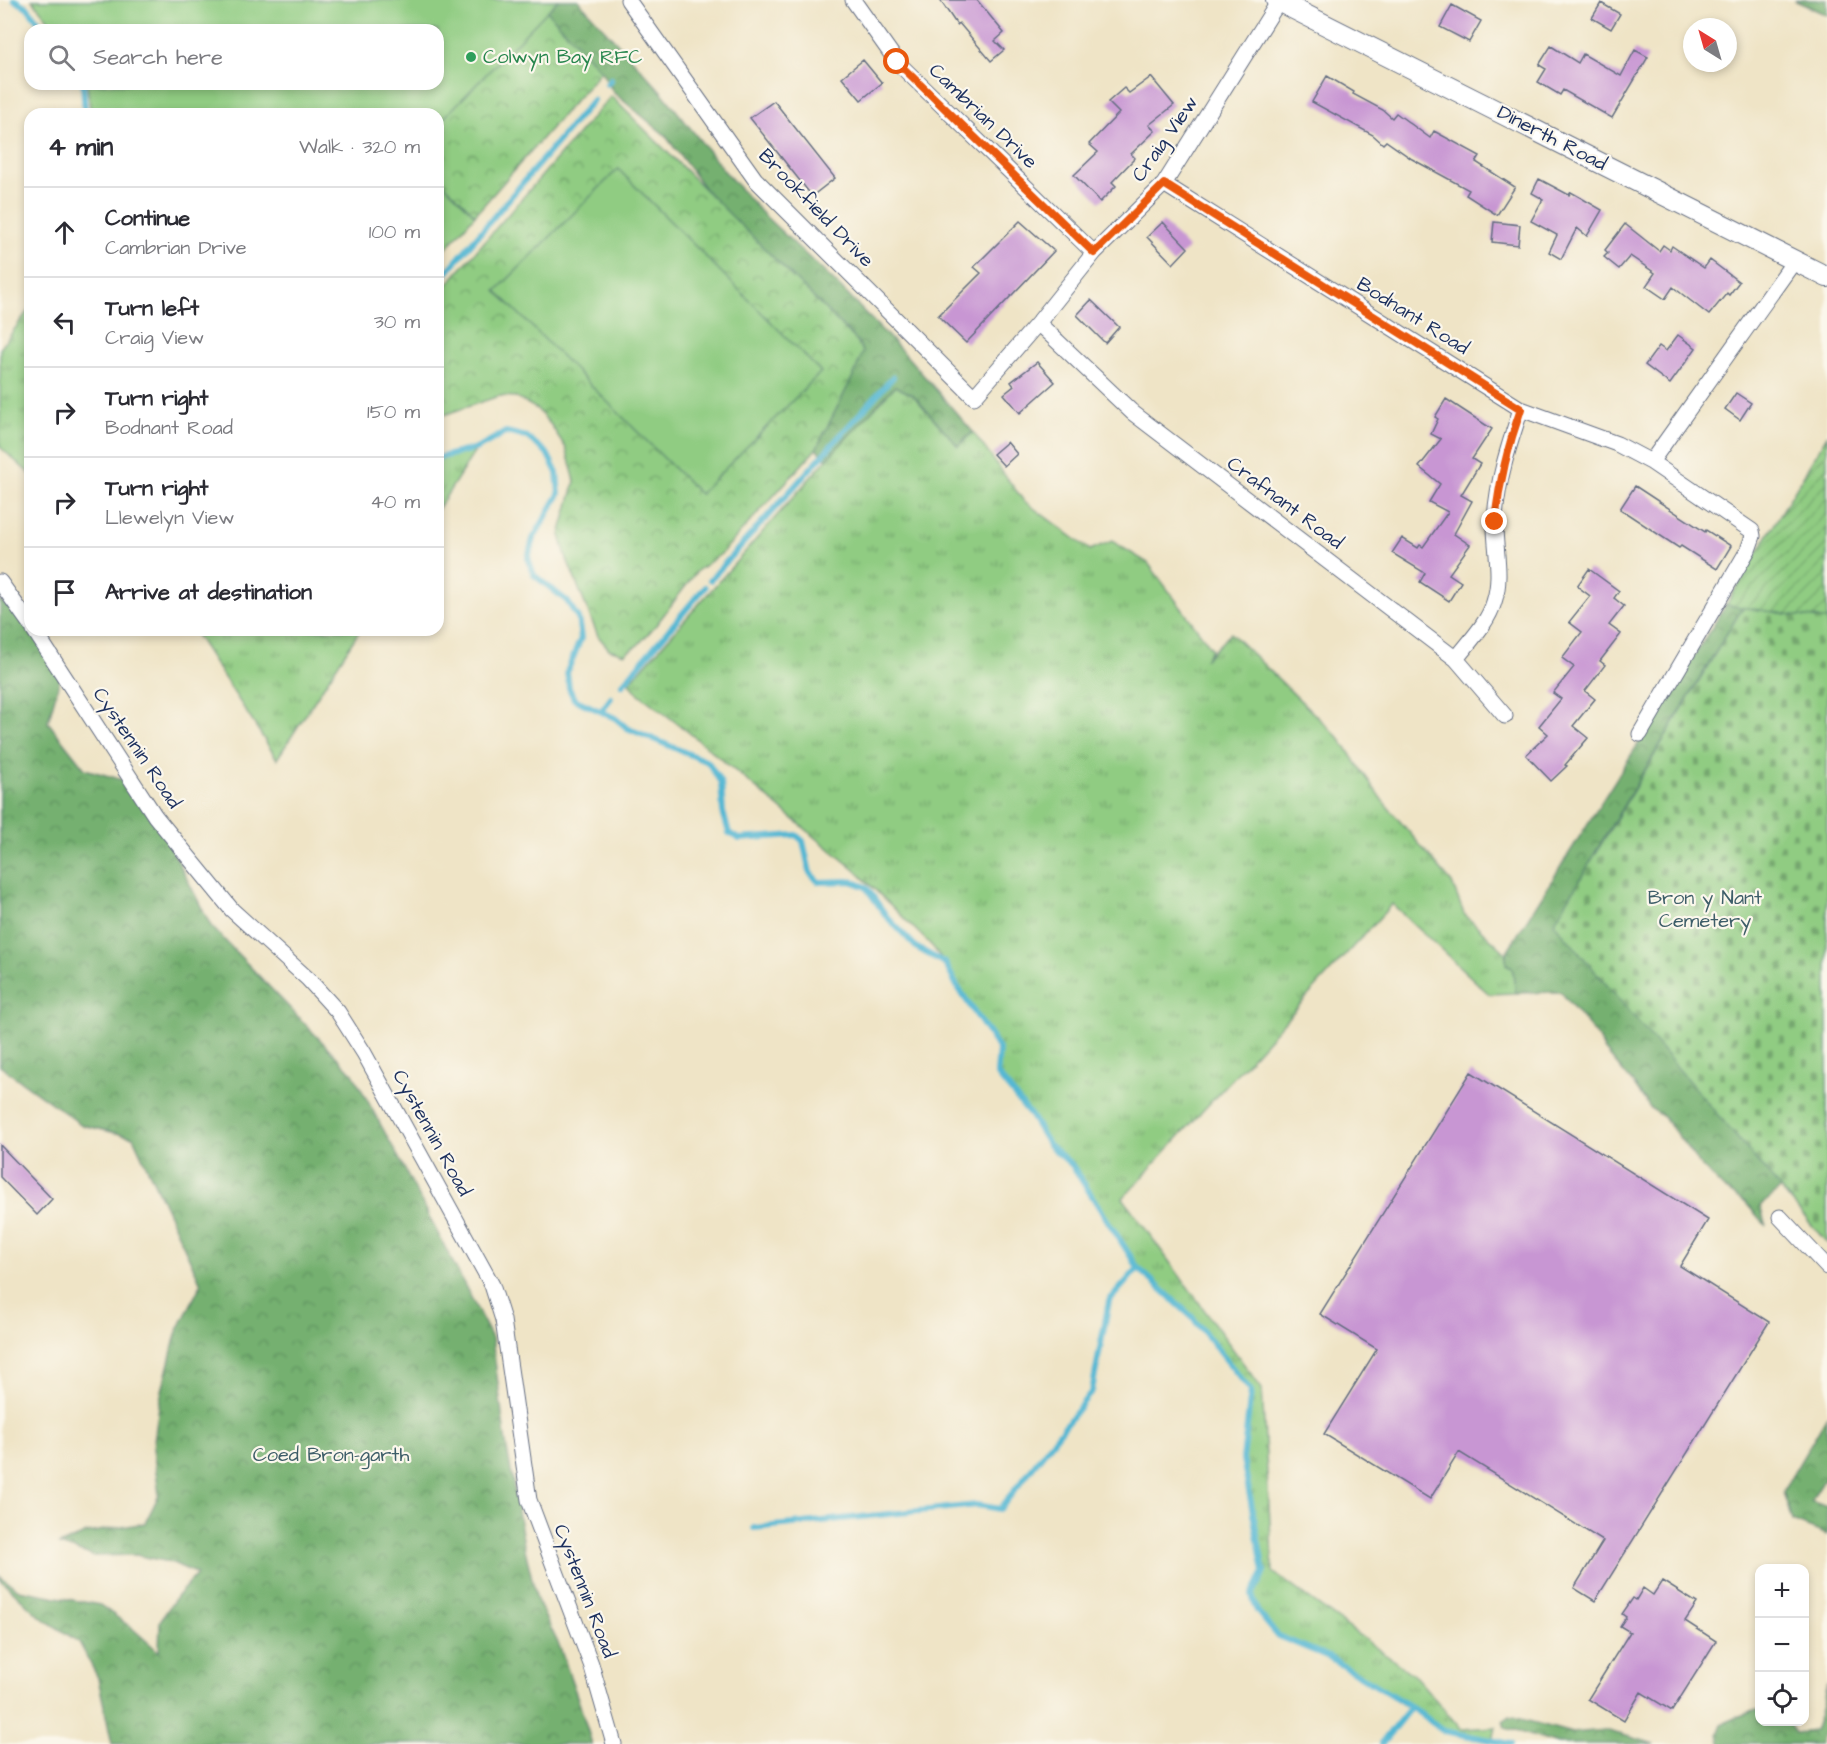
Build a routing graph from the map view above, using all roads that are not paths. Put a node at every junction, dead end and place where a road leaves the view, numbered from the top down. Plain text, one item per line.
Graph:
1 (628, 0) edge
2 (853, 0) edge
3 (1277, 1) edge
4 (1164, 184) junction
5 (1094, 253) junction
6 (1795, 260) junction
7 (1827, 277) edge
8 (1038, 323) junction
9 (974, 397) joint
10 (1521, 409) junction
11 (1651, 462) junction
12 (0, 582) edge
13 (0, 599) edge
14 (24, 615) edge
15 (24, 620) edge
16 (38, 636) edge
17 (1456, 659) junction
18 (1505, 716) dead end
19 (1640, 734) dead end
20 (1780, 1217) dead end
21 (1827, 1267) edge
22 (614, 1744) edge

1 - 9 street, Brookfield Drive
2 - 5 street, Cambrian Drive
3 - 4 street, Craig View
3 - 6 street, Dinerth Road
4 - 5 street, Craig View
4 - 10 street, Bodnant Road
5 - 8 street, Craig View
6 - 7 street, Dinerth Road
6 - 11 street
8 - 9 street, Craig View
8 - 17 street, Crafnant Road
10 - 11 street, Bodnant Road
10 - 17 street
11 - 19 street, Bodnant Road
12 - 14 street
13 - 15 street
16 - 22 street, Cystennin Road
17 - 18 street, Crafnant Road
20 - 21 street

